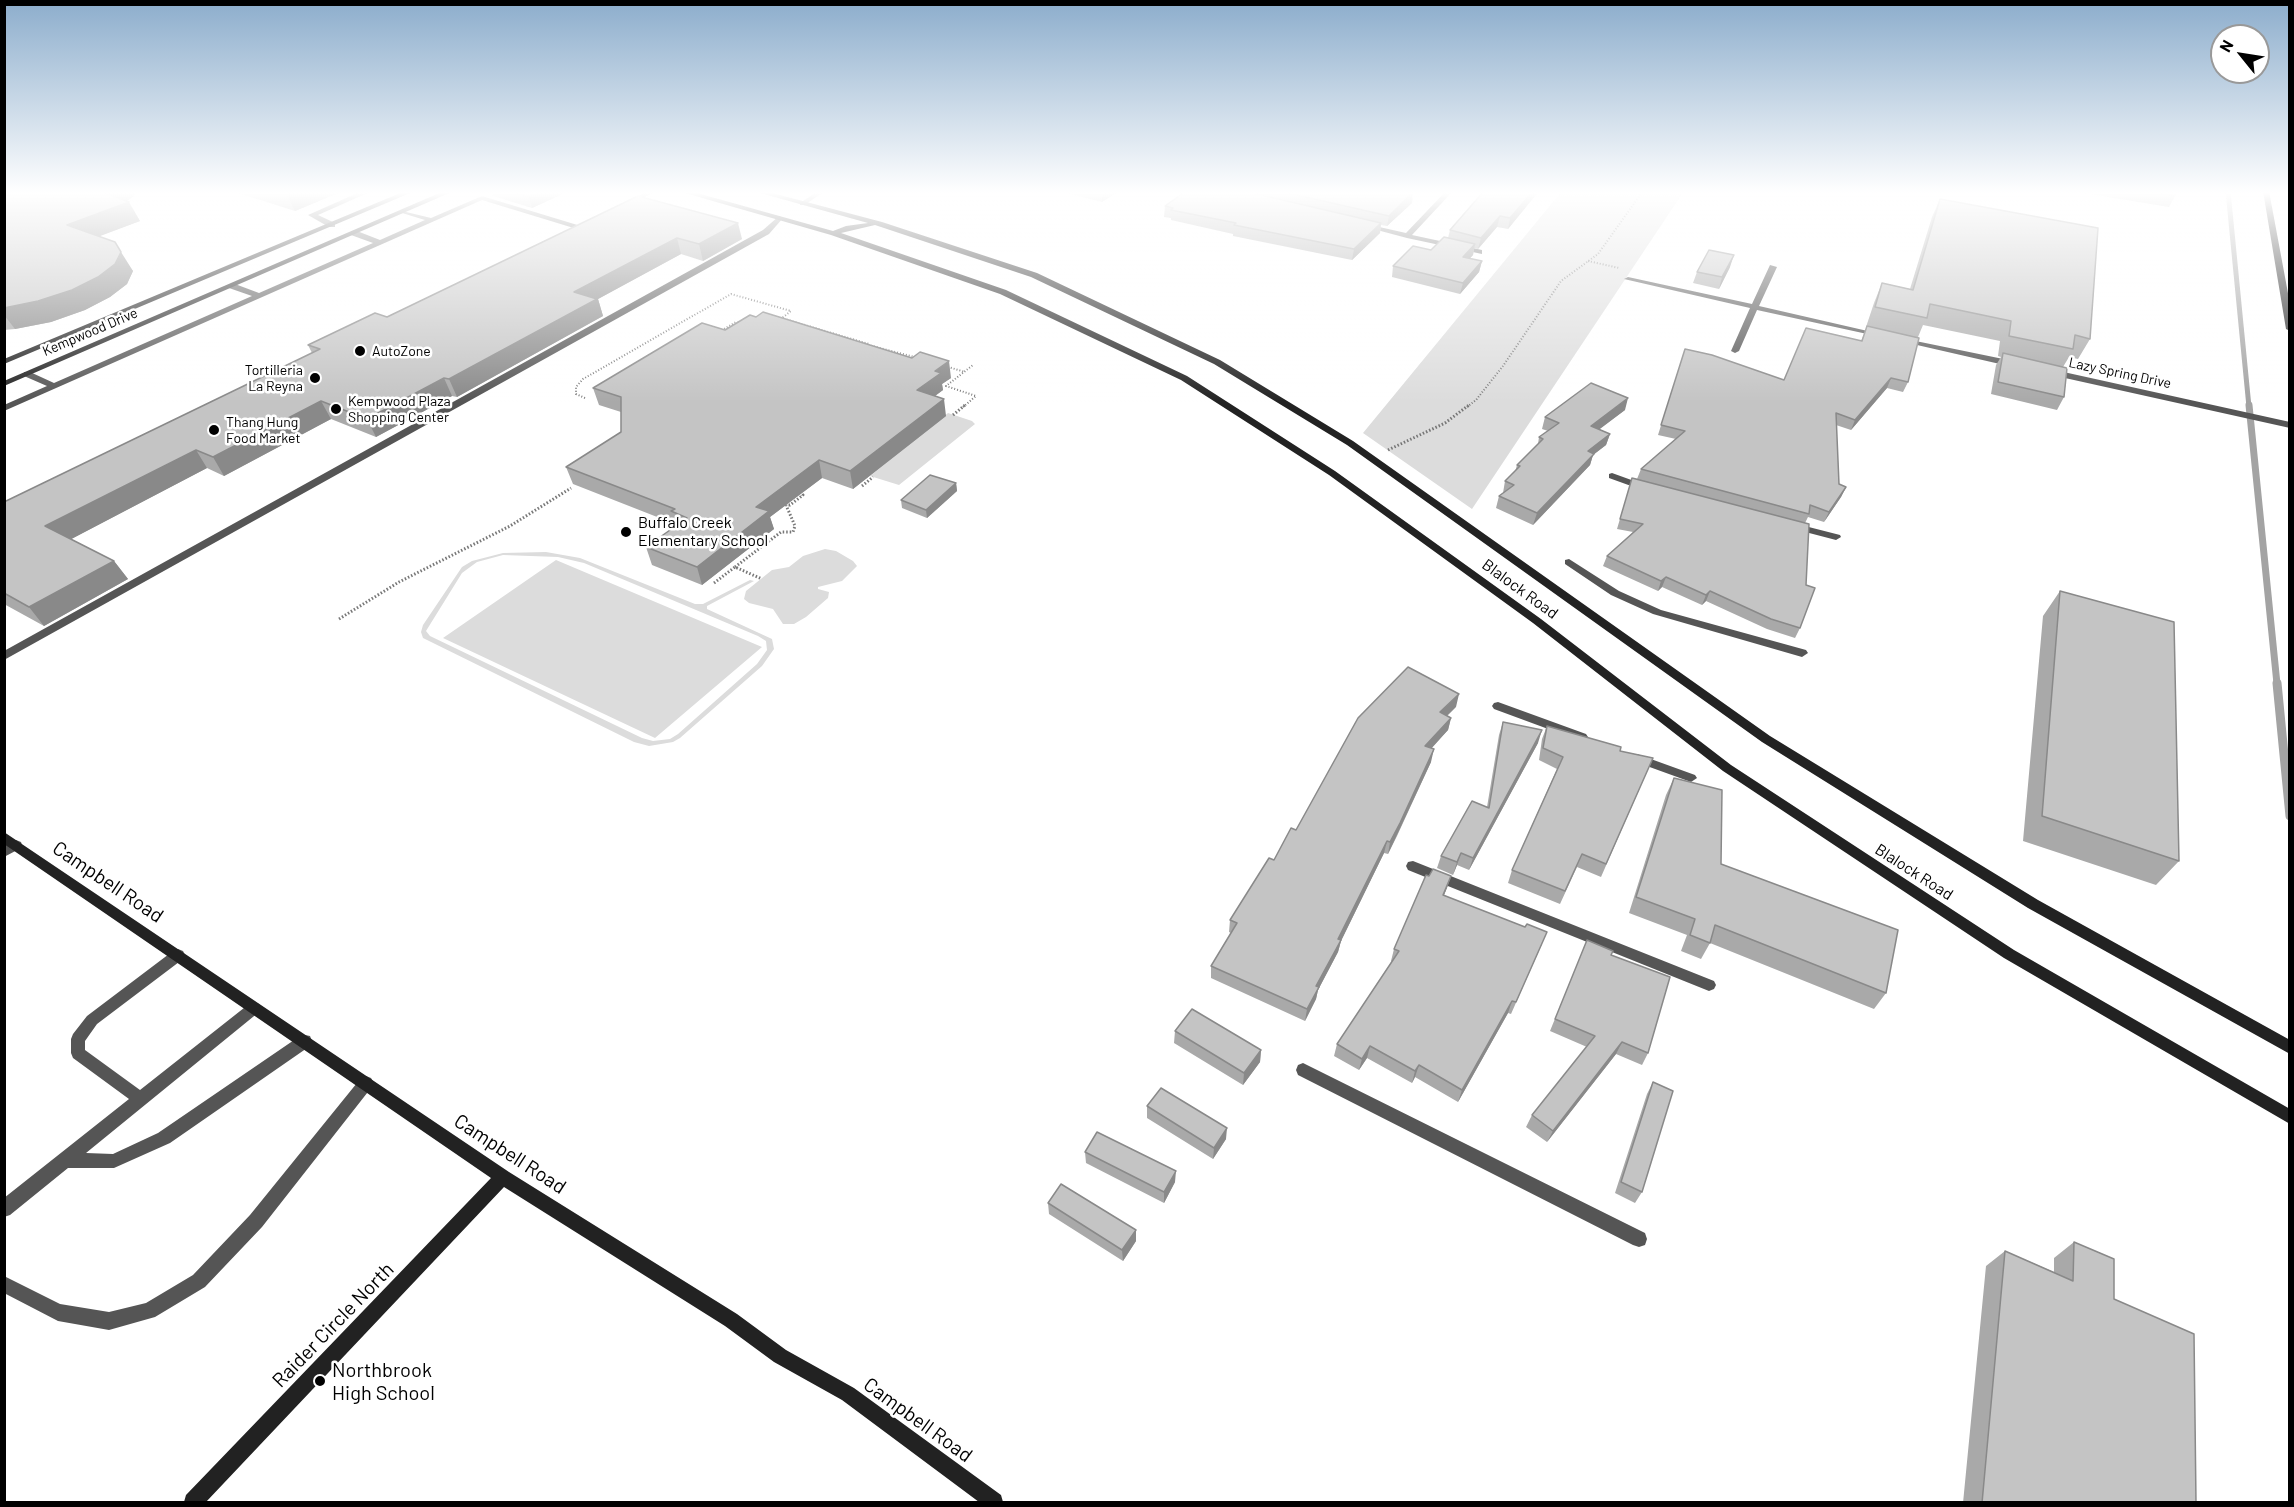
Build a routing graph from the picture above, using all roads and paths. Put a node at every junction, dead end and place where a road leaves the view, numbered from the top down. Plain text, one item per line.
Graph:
1 (246, 261) edge
2 (289, 261) edge
3 (339, 261) edge
4 (713, 261) edge
5 (915, 261) edge
6 (992, 261) edge
7 (1589, 261) edge
8 (2278, 261) edge
9 (1773, 267) dead end
10 (1628, 279) dead end
11 (232, 286) junction
12 (260, 296) junction
13 (1753, 307) junction
14 (783, 318) junction
15 (772, 324) edge
16 (745, 325) edge
17 (2289, 329) edge
18 (718, 333) edge
19 (869, 344) junction
20 (860, 351) edge
21 (1735, 351) dead end
22 (922, 360) edge
23 (4, 362) edge
24 (2019, 365) edge
25 (944, 366) edge
26 (973, 366) dead end
27 (2042, 370) edge
28 (965, 372) junction
29 (27, 374) junction
30 (4, 384) edge
31 (54, 386) junction
32 (585, 398) dead end
33 (4, 408) edge
34 (953, 415) dead end
35 (2286, 424) edge
36 (1385, 452) dead end
37 (1612, 476) dead end
38 (873, 477) dead end
39 (862, 486) dead end
40 (796, 487) edge
41 (572, 488) edge
42 (1652, 490) edge
43 (779, 505) edge
44 (786, 505) junction
45 (1778, 522) edge
46 (1836, 537) dead end
47 (1569, 562) dead end
48 (735, 567) junction
49 (757, 576) junction
50 (762, 579) dead end
51 (752, 580) dead end
52 (714, 583) dead end
53 (339, 619) dead end
54 (1802, 653) dead end
55 (4, 656) edge
56 (1498, 706) dead end
57 (1595, 742) edge
58 (1627, 754) edge
59 (1691, 778) dead end
60 (8, 845) edge
61 (1413, 867) dead end
62 (178, 956) junction
63 (1709, 986) dead end
64 (254, 1008) junction
65 (305, 1041) junction
66 (2289, 1048) edge
67 (1303, 1070) dead end
68 (366, 1083) junction
69 (140, 1099) junction
70 (2289, 1117) edge
71 (64, 1160) junction
72 (503, 1177) junction
73 (4, 1209) edge
74 (1639, 1239) dead end
75 (4, 1284) edge
76 (193, 1503) edge
77 (994, 1503) edge

1 - 23 main road, Kempwood Drive
2 - 11 main road, Kempwood Drive
3 - 12 street
4 - 55 street
5 - 70 main road, Blalock Road
6 - 66 main road, Blalock Road
7 - 36 path
8 - 17 main road
9 - 13 street
10 - 13 street
11 - 12 street
11 - 29 main road, Kempwood Drive
12 - 31 street
13 - 21 street
13 - 24 street
14 - 15 path
14 - 19 path
14 - 32 path
16 - 18 path
19 - 20 path
19 - 22 path
25 - 28 path
26 - 28 path
27 - 35 street, Lazy Spring Drive
28 - 34 path
29 - 30 main road, Kempwood Drive
29 - 31 street
31 - 33 street
37 - 42 street
38 - 39 path
40 - 44 path
41 - 53 path
43 - 44 path
44 - 48 path
45 - 46 street
47 - 54 street
48 - 49 path
48 - 52 path
49 - 50 path
49 - 51 path
56 - 57 street
58 - 59 street
60 - 62 main road, Campbell Road
61 - 63 street
62 - 64 main road, Campbell Road
62 - 69 street
64 - 65 main road, Campbell Road
64 - 69 street
65 - 68 main road, Campbell Road
65 - 71 street
67 - 74 street
68 - 72 main road, Campbell Road
68 - 75 street
69 - 71 street
71 - 73 street
72 - 76 main road, Raider Circle North
72 - 77 main road, Campbell Road

